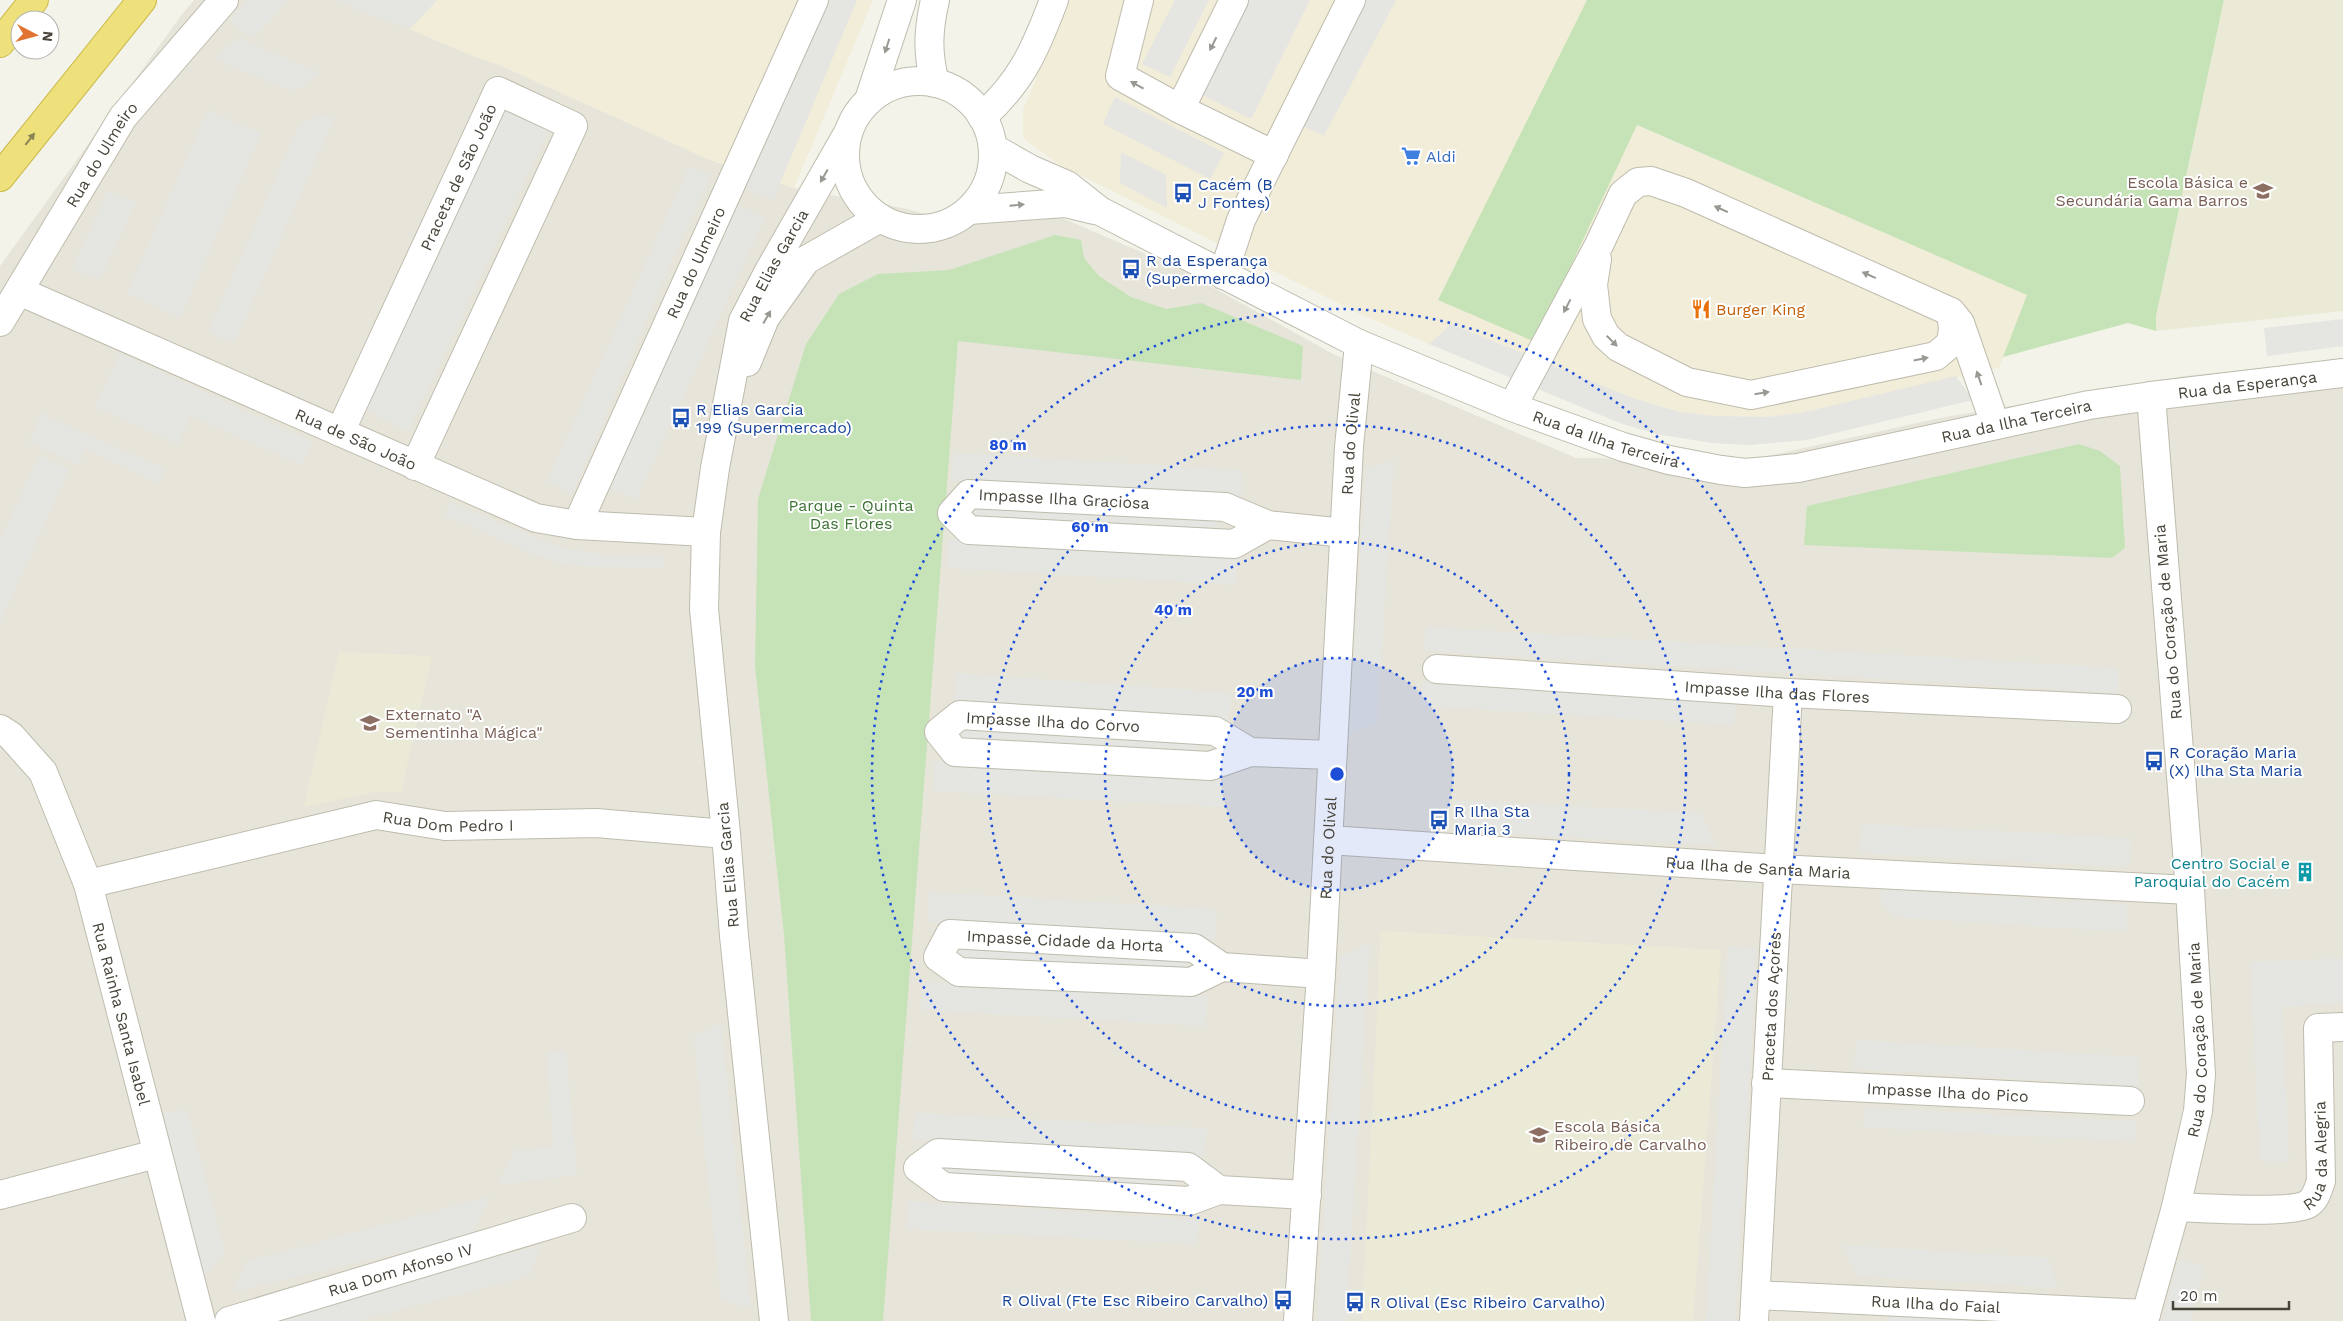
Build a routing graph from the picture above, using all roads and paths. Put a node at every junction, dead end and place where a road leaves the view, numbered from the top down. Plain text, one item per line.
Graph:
1 (34, 0) edge
2 (142, 0) edge
3 (224, 0) edge
4 (814, 0) edge
5 (902, 0) edge
6 (935, 0) edge
7 (1054, 0) edge
8 (1139, 0) edge
9 (1234, 0) edge
10 (1351, 0) edge
11 (0, 43) edge
12 (935, 83) junction
13 (869, 100) junction
14 (1180, 109) junction
15 (982, 117) junction
16 (848, 133) junction
17 (993, 148) junction
18 (1274, 155) junction
19 (0, 178) edge
20 (969, 210) junction
21 (1100, 211) junction
22 (880, 218) junction
23 (1599, 245) junction
24 (1222, 275) junction
25 (19, 291) junction
26 (1951, 312) junction
27 (0, 322) edge
28 (1359, 344) junction
29 (2343, 373) edge
30 (2151, 396) junction
31 (1512, 407) junction
32 (727, 410) junction
33 (1995, 424) junction
34 (340, 432) junction
35 (415, 466) junction
36 (577, 525) junction
37 (1268, 525) junction
38 (706, 532) junction
39 (1344, 533) junction
40 (1437, 669) dead end
41 (1788, 692) junction
42 (2117, 709) dead end
43 (0, 729) edge
44 (1250, 752) junction
45 (1332, 755) junction
46 (726, 834) junction
47 (1328, 840) junction
48 (1778, 869) junction
49 (88, 884) junction
50 (2190, 890) junction
51 (1222, 967) junction
52 (1321, 974) junction
53 (2343, 1027) edge
54 (1766, 1083) junction
55 (2130, 1101) dead end
56 (156, 1154) junction
57 (1219, 1190) junction
58 (0, 1195) edge
59 (1307, 1195) junction
60 (2176, 1208) junction
61 (572, 1218) dead end
62 (1755, 1308) edge
63 (2145, 1318) edge
64 (201, 1321) edge
65 (229, 1321) edge
66 (774, 1321) edge
67 (1298, 1321) edge

1 - 11 highway
19 -> 2 highway
3 - 25 street, Rua do Ulmeiro
4 - 36 street, Rua do Ulmeiro
5 -> 13 street
6 - 12 street
7 - 15 street
14 -> 8 street
9 -> 14 street
10 - 18 street
12 - 13 street
12 - 15 street
13 - 16 street
14 - 18 street
15 - 17 street
16 - 22 street
16 -> 32 street, Rua Elias Garcia
17 - 20 street
17 - 21 street, Rua da Ilha Terceira
18 - 24 street
20 -> 21 street, Rua da Ilha Terceira
20 - 22 street
21 - 24 street, Rua da Ilha Terceira
32 -> 22 street, Rua Elias Garcia
26 -> 23 street
23 -> 26 street
23 -> 31 street
24 - 28 street, Rua da Ilha Terceira
25 - 27 street, Rua do Ulmeiro
25 - 34 street, Rua de São João
33 -> 26 street
28 - 31 street, Rua da Ilha Terceira
28 - 39 street, Rua do Olival
29 - 30 street, Rua da Esperança
30 - 33 street, Rua da Ilha Terceira
30 - 50 street, Rua do Coração de Maria
31 - 33 street, Rua da Ilha Terceira
32 - 38 street, Rua Elias Garcia
34 - 35 street, Rua de São João
34 - 35 street, Praceta de São João
35 - 36 street, Rua de São João
36 - 38 street, Rua de São João
37 - 37 street, Impasse Ilha Graciosa
37 - 39 street, Impasse Ilha Graciosa
38 - 46 street, Rua Elias Garcia
39 - 45 street, Rua do Olival
40 - 41 street, Impasse Ilha das Flores
41 - 42 street, Impasse Ilha das Flores
41 - 48 street, Praceta dos Açores
43 - 49 street, Rua Rainha Santa Isabel
44 - 44 street, Impasse Ilha do Corvo
44 - 45 street, Impasse Ilha do Corvo
45 - 47 street, Rua do Olival
46 - 49 street, Rua Dom Pedro I
46 - 66 street, Rua Elias Garcia
47 - 48 street, Rua Ilha de Santa Maria
47 - 52 street, Rua do Olival
48 - 50 street, Rua Ilha de Santa Maria
48 - 54 street, Praceta dos Açores
49 - 56 street, Rua Rainha Santa Isabel
50 - 60 street, Rua do Coração de Maria
51 - 51 street, Impasse Cidade da Horta
51 - 52 street, Impasse Cidade da Horta
52 - 59 street, Rua do Olival
53 - 60 street, Rua da Alegria
54 - 55 street, Impasse Ilha do Pico
54 - 62 street, Praceta dos Açores
56 - 58 street
56 - 64 street, Rua Rainha Santa Isabel
57 - 57 street
57 - 59 street
59 - 67 street, Rua do Olival
60 - 63 street, Rua do Coração de Maria
61 - 65 street, Rua Dom Afonso IV
62 - 63 street, Rua Ilha do Faial

